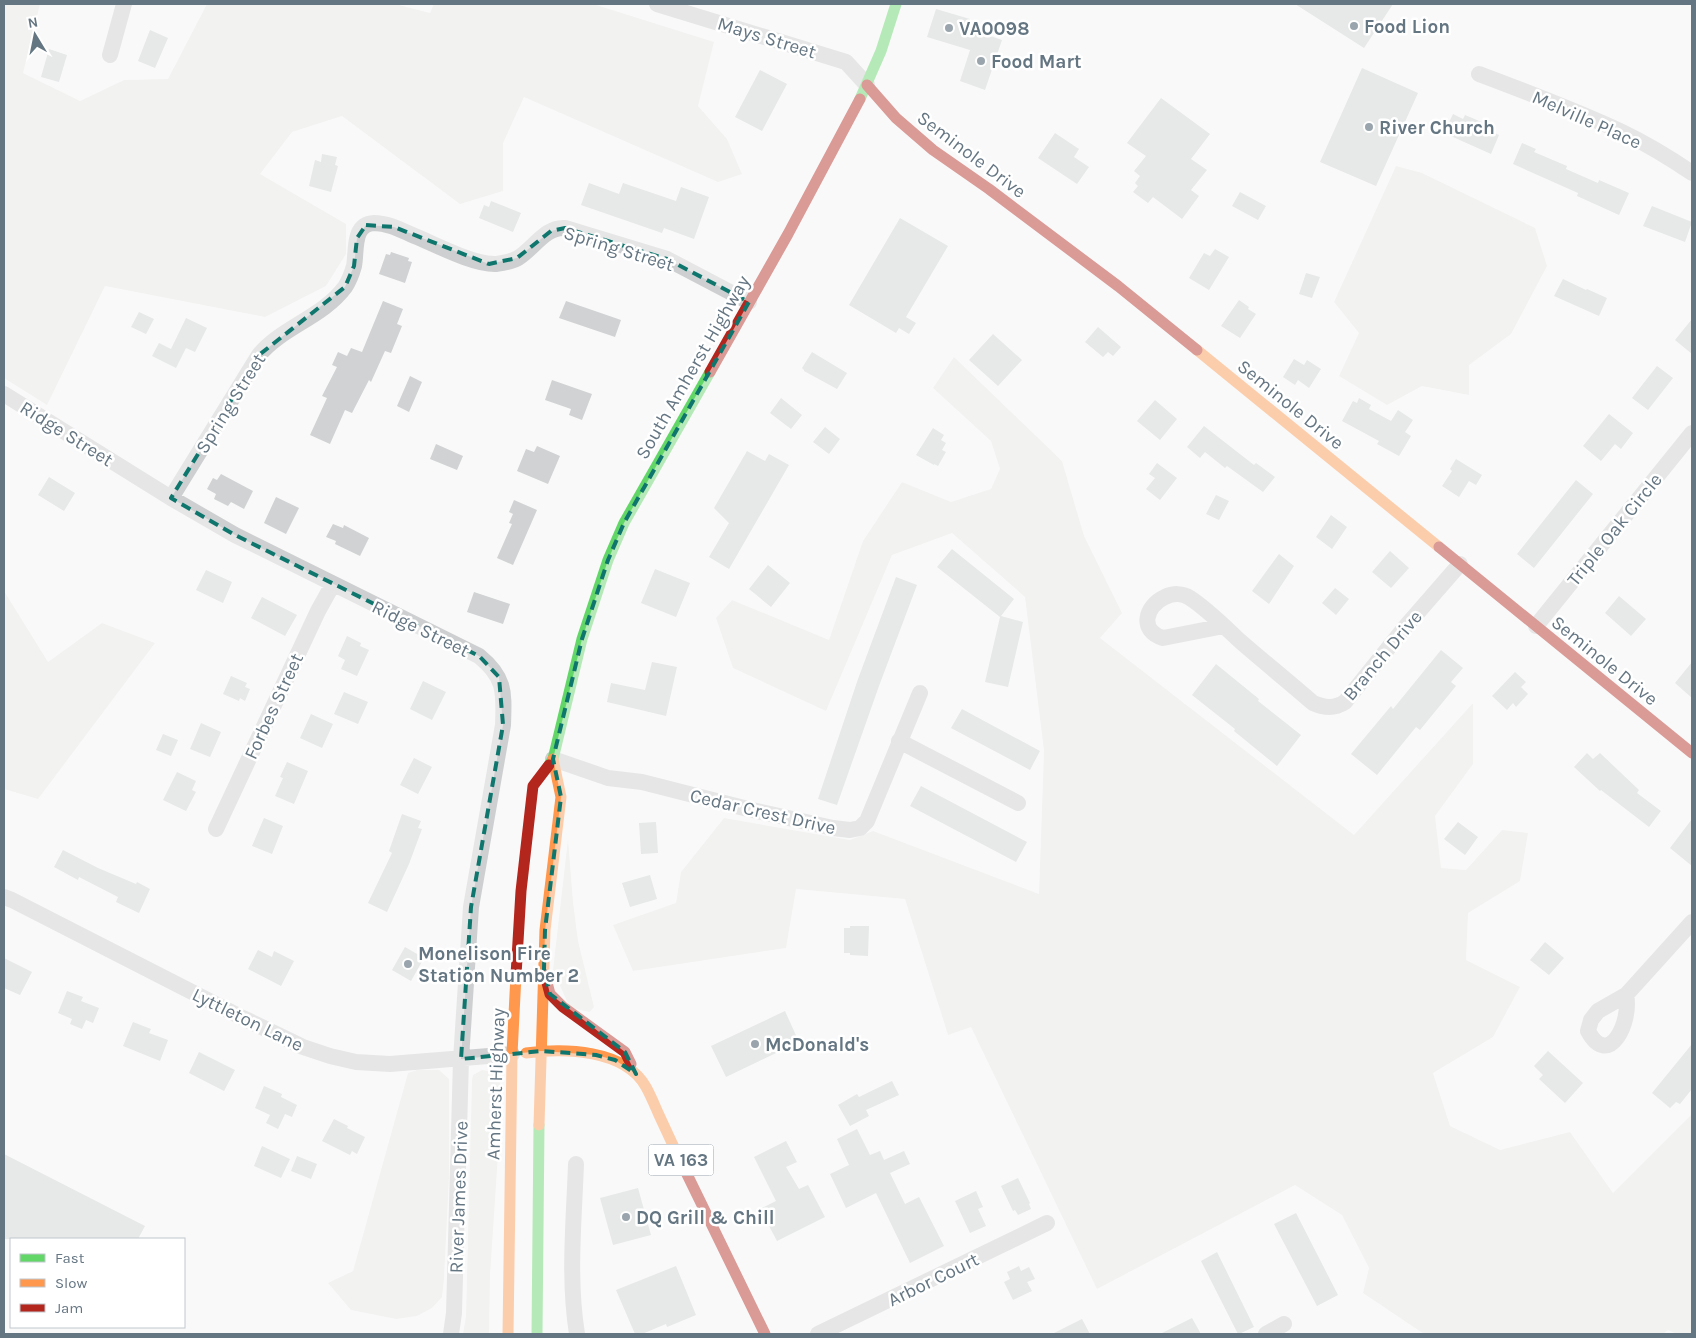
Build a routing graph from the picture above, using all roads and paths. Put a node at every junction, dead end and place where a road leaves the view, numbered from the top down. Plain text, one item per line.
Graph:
1 (124, 4) edge
2 (657, 4) edge
3 (896, 4) edge
4 (110, 55) dead end
5 (1479, 74) dead end
6 (867, 85) junction
7 (1692, 173) edge
8 (749, 302) junction
9 (4, 394) edge
10 (1692, 433) edge
11 (171, 498) junction
12 (1460, 564) junction
13 (333, 584) junction
14 (1224, 626) dead end
15 (1536, 626) junction
16 (920, 693) dead end
17 (899, 741) junction
18 (1692, 753) edge
19 (552, 760) junction
20 (1018, 803) dead end
21 (216, 829) dead end
22 (4, 897) edge
23 (1692, 922) edge
24 (544, 969) junction
25 (1626, 995) dead end
26 (542, 1051) junction
27 (512, 1054) junction
28 (462, 1059) junction
29 (636, 1074) junction
30 (576, 1164) dead end
31 (1047, 1223) dead end
32 (1284, 1324) dead end
33 (451, 1334) edge
34 (508, 1334) edge
35 (537, 1334) edge
36 (577, 1334) edge
37 (766, 1334) edge
38 (818, 1334) edge
39 (1266, 1334) edge

1 - 4 street
2 - 6 street, Mays Street
3 - 6 main road, South Amherst Highway
5 - 7 street, Melville Place
6 - 8 main road, South Amherst Highway
6 - 12 main road, Seminole Drive
8 - 11 street, Spring Street
8 - 19 main road, South Amherst Highway
9 - 11 street, Ridge Street
10 - 15 street, Triple Oak Circle
11 - 13 street, Ridge Street
12 - 14 street, Branch Drive
12 - 15 main road, Seminole Drive
13 - 21 street, Forbes Street
13 - 28 street, Ridge Street
15 - 18 main road, Seminole Drive
16 - 17 street, Cedar Crest Drive
17 - 19 street, Cedar Crest Drive
17 - 20 street
19 - 24 main road
19 - 27 main road, Amherst Highway
22 - 28 street, Lyttleton Lane
23 - 25 street
24 - 26 main road
24 - 29 main road
26 - 27 main road, VA 163
26 - 29 main road, VA 163
26 - 35 main road
27 - 28 street, Lyttleton Lane
27 - 34 main road, Amherst Highway
28 - 33 street, River James Drive
29 - 37 main road, VA 163
30 - 36 street
31 - 38 street, Arbor Court
32 - 39 street

